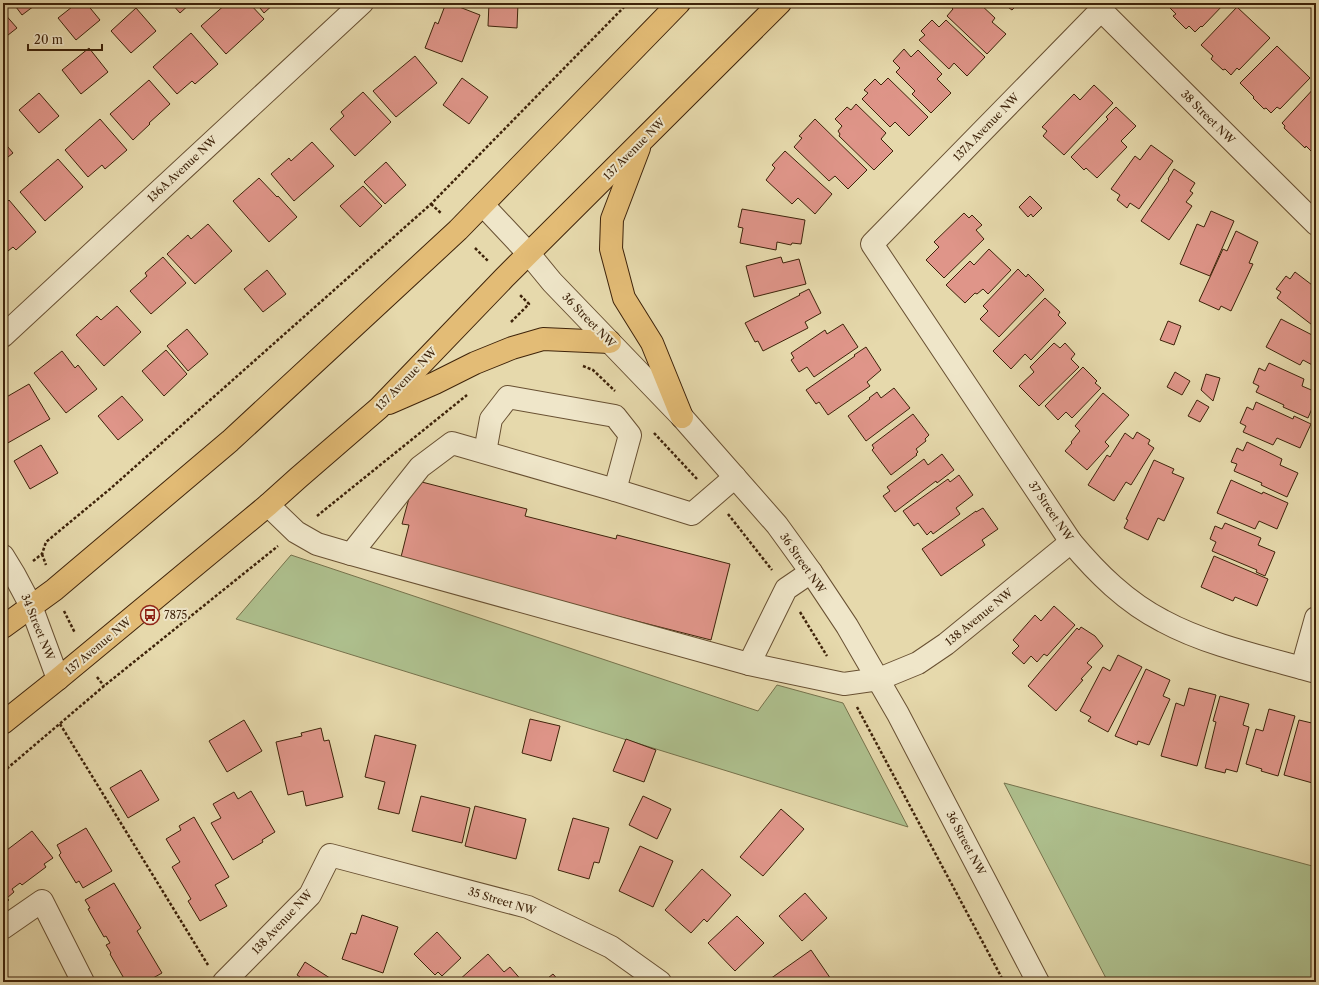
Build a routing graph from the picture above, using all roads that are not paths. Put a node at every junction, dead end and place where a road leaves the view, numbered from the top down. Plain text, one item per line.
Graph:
1 (362, 3) edge
2 (679, 3) edge
3 (780, 3) edge
4 (1101, 10) joint
5 (642, 141) junction
6 (483, 205) junction
7 (1316, 224) edge
8 (872, 244) joint
9 (529, 254) junction
10 (3, 336) edge
11 (610, 342) junction
12 (379, 408) junction
13 (682, 417) junction
14 (484, 452) junction
15 (735, 477) junction
16 (615, 490) junction
17 (268, 505) junction
18 (1071, 542) junction
19 (351, 554) junction
20 (9, 565) edge
21 (811, 572) junction
22 (31, 606) junction
23 (1316, 618) edge
24 (3, 627) edge
25 (749, 664) junction
26 (1309, 670) edge
27 (58, 679) junction
28 (879, 679) junction
29 (3, 723) edge
30 (330, 855) joint
31 (3, 928) edge
32 (217, 975) edge
33 (82, 982) edge
34 (660, 982) edge
35 (1038, 982) edge

1 - 10 street, 136A Avenue NW
2 - 6 main road
3 - 5 main road, 137 Avenue NW
4 - 7 street, 38 Street NW
4 - 8 street, 137A Avenue NW
5 - 9 main road, 137 Avenue NW
5 - 13 main road
6 - 9 street, 36 Street NW
6 - 22 main road
8 - 18 street, 37 Street NW
9 - 11 street, 36 Street NW
9 - 12 main road, 137 Avenue NW
11 - 12 main road
11 - 13 street, 36 Street NW
12 - 17 main road, 137 Avenue NW
13 - 15 street, 36 Street NW
14 - 16 street
14 - 16 street
14 - 19 street
15 - 16 street
15 - 21 street, 36 Street NW
17 - 19 street, 138 Avenue NW
17 - 27 main road, 137 Avenue NW
18 - 26 street, 37 Street NW
18 - 28 street, 138 Avenue NW
19 - 25 street, 138 Avenue NW
20 - 22 street, 34 Street NW
21 - 25 street
21 - 28 street, 36 Street NW
22 - 24 main road
22 - 27 street, 34 Street NW
23 - 26 street
25 - 28 street, 138 Avenue NW
27 - 29 main road, 137 Avenue NW
28 - 35 street, 36 Street NW
30 - 32 street, 138 Avenue NW
30 - 34 street, 35 Street NW
31 - 33 street

